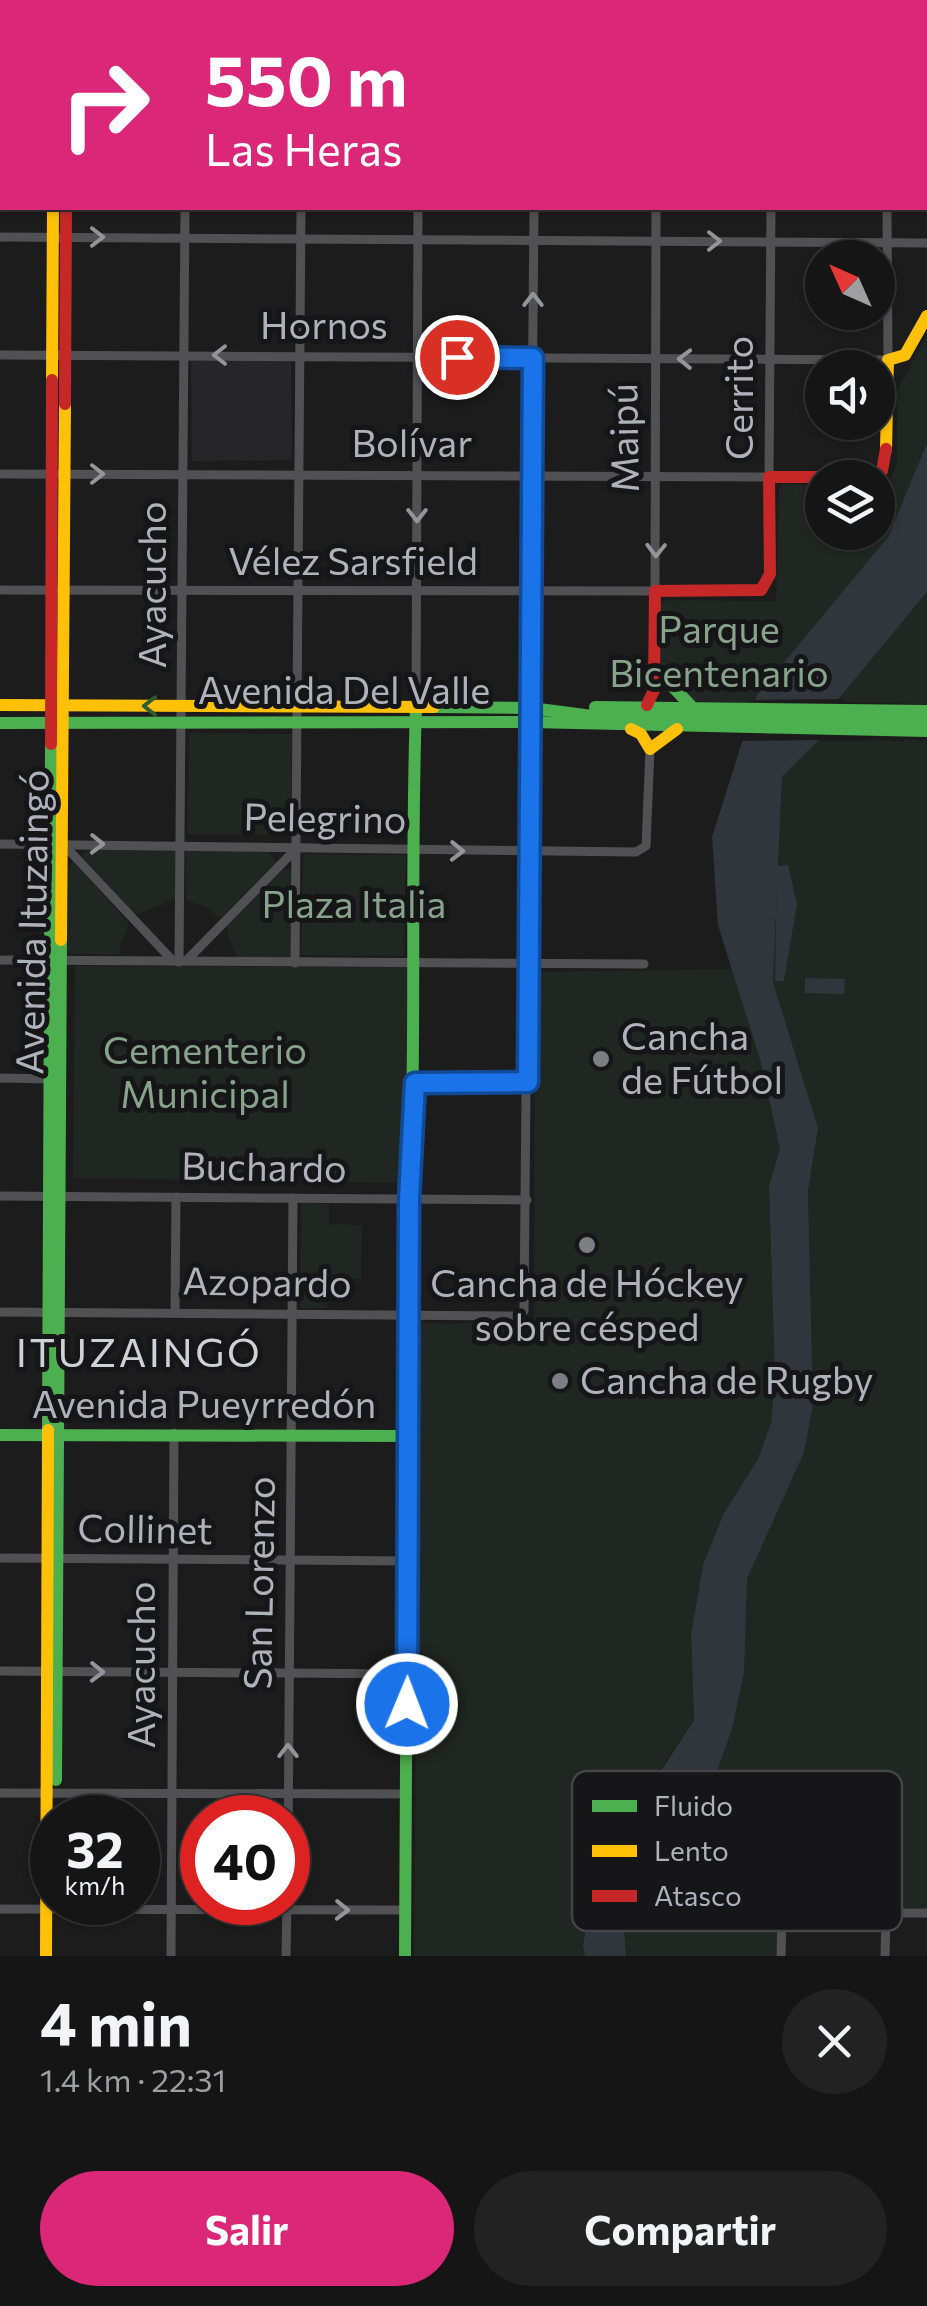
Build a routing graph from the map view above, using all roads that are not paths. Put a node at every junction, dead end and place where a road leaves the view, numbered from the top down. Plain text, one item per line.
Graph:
1 (54, 210) edge
2 (66, 210) edge
3 (186, 210) edge
4 (301, 210) edge
5 (418, 210) edge
6 (534, 210) edge
7 (656, 210) edge
8 (771, 210) edge
9 (888, 210) edge
10 (59, 236) junction
11 (0, 238) edge
12 (186, 238) junction
13 (301, 238) junction
14 (418, 239) junction
15 (534, 240) junction
16 (656, 240) junction
17 (887, 240) edge
18 (770, 241) junction
19 (805, 241) edge
20 (895, 242) edge
21 (927, 243) edge
22 (927, 316) edge
23 (59, 354) junction
24 (0, 355) edge
25 (186, 355) junction
26 (302, 356) junction
27 (418, 357) junction
28 (533, 358) junction
29 (895, 358) edge
30 (654, 359) junction
31 (770, 361) junction
32 (805, 361) edge
33 (886, 440) edge
34 (183, 473) junction
35 (300, 473) junction
36 (0, 474) edge
37 (59, 474) junction
38 (417, 474) junction
39 (533, 475) junction
40 (656, 476) junction
41 (770, 477) junction
42 (764, 588) joint
43 (0, 590) edge
44 (58, 590) junction
45 (183, 590) junction
46 (655, 591) junction
47 (298, 592) junction
48 (416, 592) junction
49 (532, 594) junction
50 (655, 668) junction
51 (0, 705) edge
52 (647, 705) junction
53 (59, 706) junction
54 (692, 707) junction
55 (927, 711) edge
56 (183, 713) junction
57 (299, 714) junction
58 (416, 715) junction
59 (531, 715) junction
60 (737, 719) junction
61 (847, 720) junction
62 (927, 720) edge
63 (59, 722) junction
64 (0, 723) edge
65 (626, 726) junction
66 (676, 729) junction
67 (927, 731) edge
68 (650, 749) junction
69 (0, 844) edge
70 (58, 844) junction
71 (180, 845) junction
72 (296, 850) junction
73 (411, 850) junction
74 (529, 852) junction
75 (57, 959) junction
76 (0, 960) edge
77 (179, 962) junction
78 (295, 963) junction
79 (414, 963) junction
80 (644, 964) dead end
81 (528, 965) junction
82 (0, 1078) edge
83 (56, 1079) junction
84 (528, 1082) junction
85 (415, 1083) junction
86 (0, 1196) edge
87 (55, 1196) junction
88 (176, 1197) junction
89 (293, 1198) junction
90 (409, 1200) junction
91 (527, 1200) junction
92 (55, 1311) junction
93 (175, 1311) junction
94 (0, 1312) edge
95 (291, 1314) junction
96 (409, 1314) junction
97 (174, 1433) junction
98 (292, 1434) junction
99 (0, 1435) edge
100 (54, 1435) junction
101 (408, 1436) junction
102 (0, 1558) edge
103 (53, 1558) junction
104 (173, 1561) junction
105 (289, 1561) junction
106 (410, 1561) junction
107 (0, 1671) edge
108 (52, 1672) junction
109 (172, 1673) junction
110 (407, 1674) junction
111 (288, 1675) junction
112 (288, 1792) junction
113 (0, 1793) edge
114 (52, 1793) junction
115 (172, 1793) junction
116 (407, 1794) junction
117 (30, 1907) edge
118 (310, 1907) edge
119 (0, 1908) edge
120 (160, 1910) edge
121 (171, 1910) junction
122 (180, 1910) edge
123 (405, 1910) junction
124 (50, 1925) edge
125 (53, 1925) edge
126 (286, 1925) edge
127 (782, 1931) edge
128 (886, 1931) edge
129 (46, 1956) edge
130 (54, 1956) edge
131 (171, 1956) edge
132 (286, 1956) edge
133 (404, 1956) edge
134 (781, 1956) edge
135 (885, 1956) edge

1 - 10 main road, Avenida Ituzaingó
2 - 10 main road, Avenida Ituzaingó
3 - 12 street, Ayacucho
4 - 13 street
5 - 14 street
6 - 15 street
7 - 16 street, Maipú
8 - 18 street, Cerrito
9 - 17 street
10 - 11 street
10 -> 12 street
10 - 23 main road, Avenida Ituzaingó
12 - 13 street
12 - 25 street, Ayacucho
13 - 14 street
13 - 26 street
14 - 15 street
14 - 27 street
15 - 16 street
28 -> 15 street
16 -> 18 street
16 - 30 street, Maipú
18 - 19 street
18 - 31 street, Cerrito
20 - 21 street
22 - 29 main road
23 - 24 street, Hornos
23 - 25 street, Hornos
23 - 37 main road, Avenida Ituzaingó
26 -> 25 street, Hornos
25 - 34 street, Ayacucho
26 - 27 street, Hornos
26 - 35 street
27 - 28 street, Hornos
27 - 38 street
28 - 30 street, Hornos
28 - 39 street
31 -> 30 street, Hornos
30 - 40 street, Maipú
31 - 32 street, Hornos
31 - 41 street, Cerrito
33 - 41 main road, Bolívar
34 - 35 street, Bolívar
37 -> 34 street, Bolívar
34 - 45 street, Ayacucho
35 - 38 street, Bolívar
35 - 47 street
36 - 37 street, Bolívar
37 - 44 main road, Avenida Ituzaingó
38 - 39 street, Bolívar
38 -> 48 street
39 - 40 street, Bolívar
39 - 49 street
40 - 41 street, Bolívar
40 -> 46 street, Maipú
41 - 42 main road, Cerrito
42 - 46 main road, Vélez Sarsfield
43 - 44 street, Vélez Sarsfield
44 - 45 street, Vélez Sarsfield
44 - 53 main road, Avenida Ituzaingó
45 - 47 street, Vélez Sarsfield
45 - 56 street, Ayacucho
46 - 49 street, Vélez Sarsfield
46 - 50 main road, Maipú
47 - 48 street, Vélez Sarsfield
47 - 57 street
48 - 49 street, Vélez Sarsfield
48 - 58 street
49 - 59 street
50 - 52 main road, Maipú
50 - 54 main road
51 - 53 main road, Avenida Del Valle
52 - 54 main road, Avenida Del Valle
52 - 59 main road, Avenida Del Valle
56 -> 53 main road, Avenida Del Valle
53 - 63 main road, Avenida Ituzaingó
54 - 60 main road, Avenida Del Valle
55 - 61 main road, Avenida Del Valle
56 - 57 main road, Avenida Del Valle
56 - 63 main road, Avenida Del Valle
56 - 71 street, Ayacucho
57 - 58 main road, Avenida Del Valle
57 - 72 street
58 - 59 main road, Avenida Del Valle
58 - 73 main road
59 - 60 main road, Avenida Del Valle
59 - 65 main road, Avenida Del Valle
59 - 74 street
60 - 61 main road, Avenida Del Valle
60 - 61 main road, Avenida Del Valle
60 - 66 main road, Avenida Del Valle
61 - 62 main road, Avenida Del Valle
61 - 67 main road, Avenida Del Valle
63 - 64 main road, Avenida Del Valle
63 - 70 main road, Avenida Ituzaingó
65 - 66 main road, Avenida Del Valle
65 - 68 main road
66 - 68 main road
68 - 74 street, Pelegrino
69 - 70 street, Pelegrino
70 -> 71 street, Pelegrino
70 - 75 main road, Avenida Ituzaingó
70 - 77 street
71 - 72 street, Pelegrino
71 - 77 street, Ayacucho
72 - 73 street, Pelegrino
72 - 77 street
72 - 78 street
73 -> 74 street, Pelegrino
73 - 79 main road
74 - 81 street
75 - 76 street
75 - 77 street
75 - 83 main road, Avenida Ituzaingó
77 - 78 street
78 - 79 street
79 - 81 street
79 - 85 main road
80 - 81 street
81 - 84 street
82 - 83 street
83 - 87 main road, Avenida Ituzaingó
84 - 85 street
84 - 91 street
85 - 90 main road
86 - 87 street, Buchardo
87 - 88 street, Buchardo
87 - 92 main road, Avenida Ituzaingó
88 - 89 street, Buchardo
88 - 93 street
89 - 90 street, Buchardo
89 - 95 street, San Lorenzo
90 - 91 street, Buchardo
90 - 96 main road
91 - 96 street, Azopardo
92 - 93 street, Azopardo
92 - 94 street, Azopardo
92 - 100 main road, Avenida Ituzaingó
93 - 95 street, Azopardo
95 - 96 street, Azopardo
95 - 98 street, San Lorenzo
96 - 101 main road
97 - 98 main road, Avenida Pueyrredón
97 - 100 main road, Avenida Pueyrredón
97 - 104 street, Ayacucho
98 - 101 main road, Avenida Pueyrredón
98 - 105 street, San Lorenzo
99 - 100 main road, Avenida Pueyrredón
100 - 103 main road, Avenida Ituzaingó
101 - 106 main road
102 - 103 street, Collinet
103 - 104 street, Collinet
103 - 108 main road, Avenida Ituzaingó
104 - 105 street, Collinet
104 - 109 street, Ayacucho
105 - 106 street, Collinet
105 - 111 street, San Lorenzo
106 - 110 main road
107 - 108 street
108 -> 109 street
108 - 114 main road, Avenida Ituzaingó
109 - 111 street
109 - 115 street, Ayacucho
110 - 111 street
110 - 116 main road
112 -> 111 street, San Lorenzo
112 - 115 street
112 - 116 street
113 - 114 street
114 - 115 street
115 - 121 street, Ayacucho
116 - 123 main road
117 - 119 street
118 -> 123 street
120 - 121 street
121 - 122 street
121 - 131 street, Ayacucho
123 - 133 main road
124 - 129 main road, Avenida Ituzaingó
125 - 130 main road, Avenida Ituzaingó
126 - 132 street
127 - 134 street
128 - 135 street

